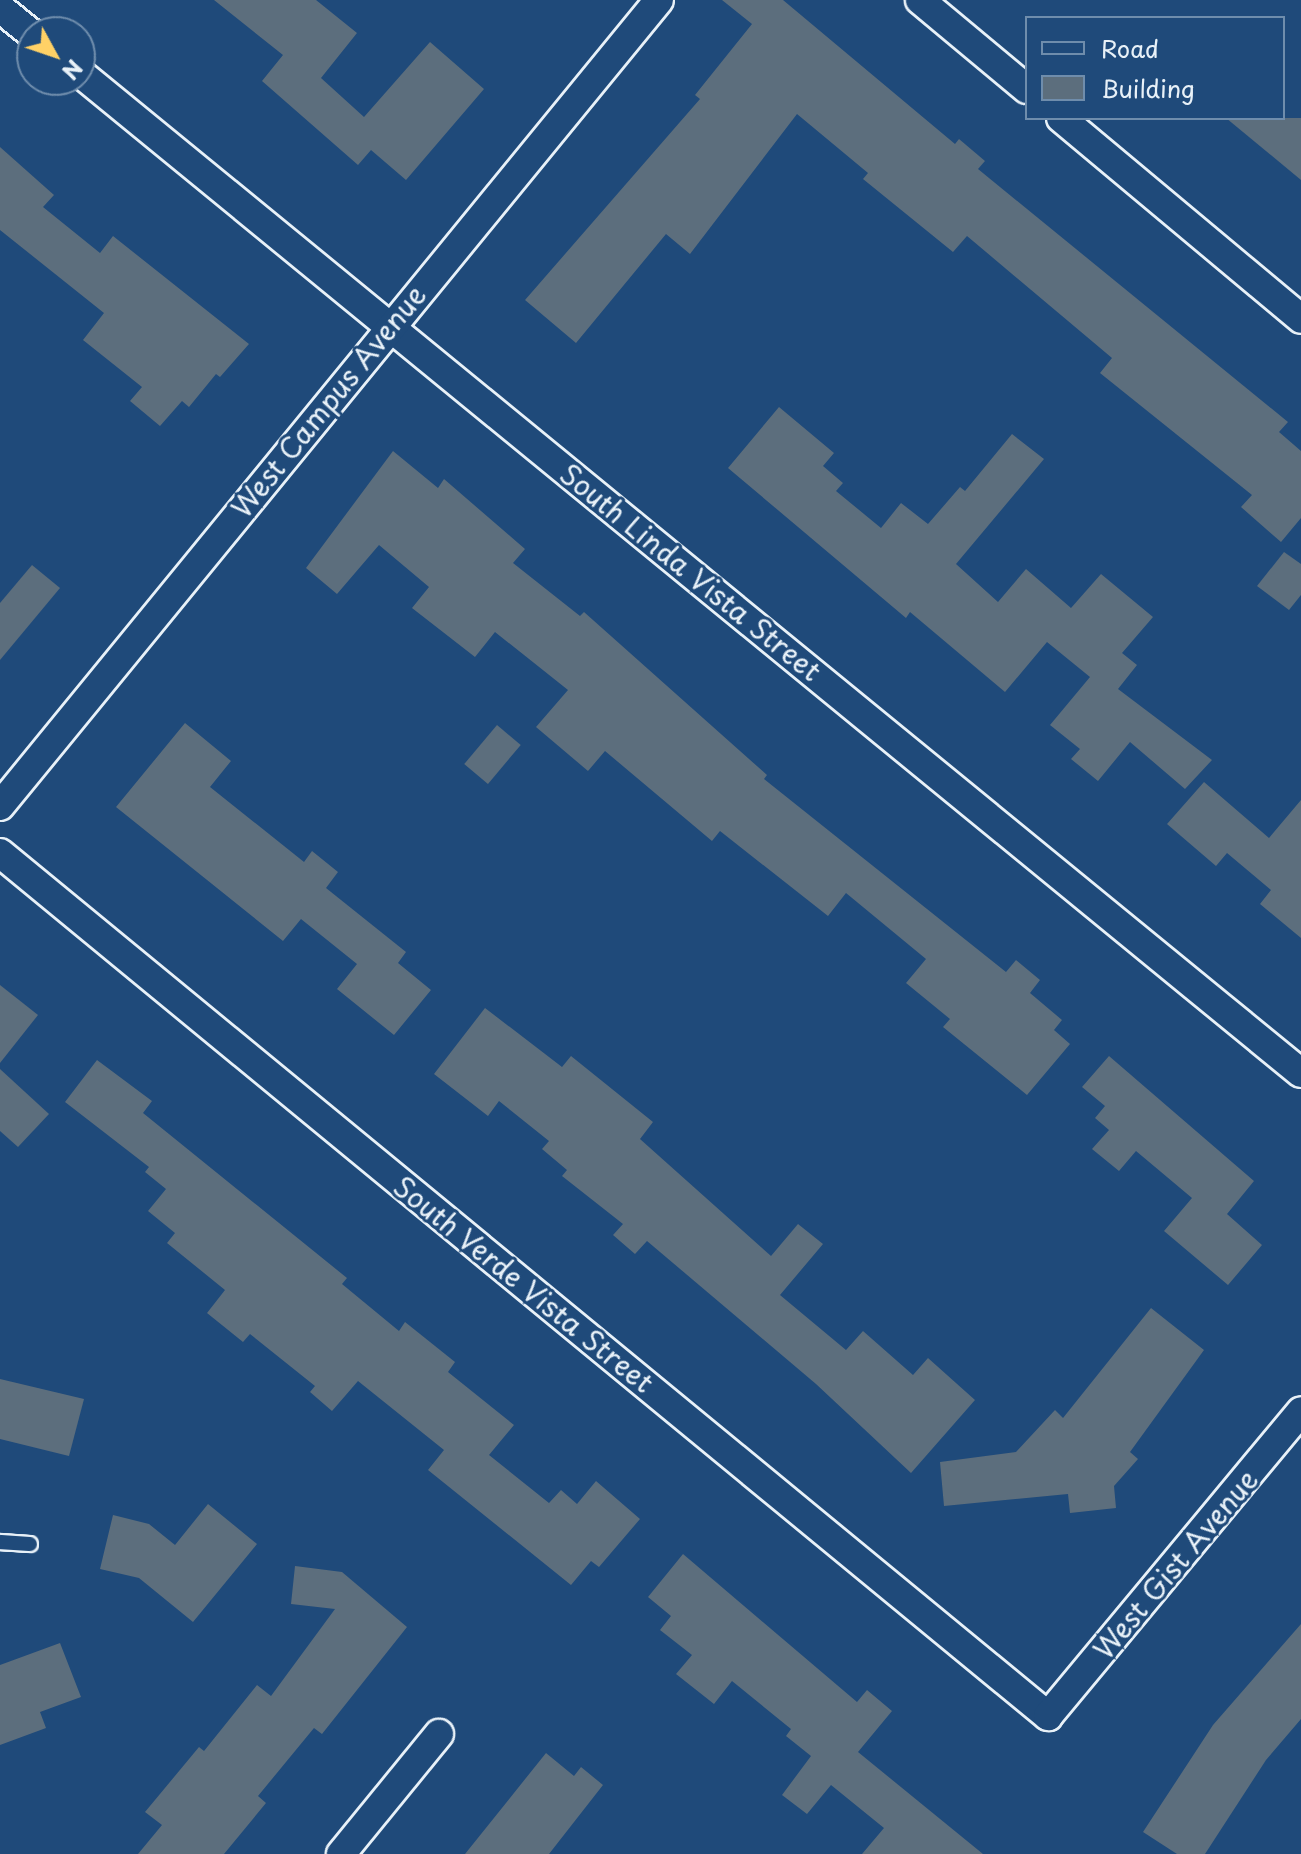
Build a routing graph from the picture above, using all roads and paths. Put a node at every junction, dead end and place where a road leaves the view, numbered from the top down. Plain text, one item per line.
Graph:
1 (659, 0) edge
2 (920, 0) edge
3 (0, 8) edge
4 (16, 21) edge
5 (96, 86) edge
6 (1025, 87) edge
7 (1063, 120) edge
8 (1301, 319) edge
9 (389, 324) junction
10 (0, 806) edge
11 (0, 853) edge
12 (1301, 1073) edge
13 (1301, 1411) edge
14 (0, 1542) edge
15 (30, 1544) dead end
16 (1048, 1716) joint
17 (439, 1734) dead end
18 (341, 1854) edge

1 - 9 street, West Campus Avenue
2 - 6 street
3 - 4 street
5 - 9 street, South Linda Vista Street
7 - 8 street
9 - 10 street, West Campus Avenue
9 - 12 street, South Linda Vista Street
11 - 16 street, South Verde Vista Street
13 - 16 street, West Gist Avenue
14 - 15 lane
17 - 18 street

